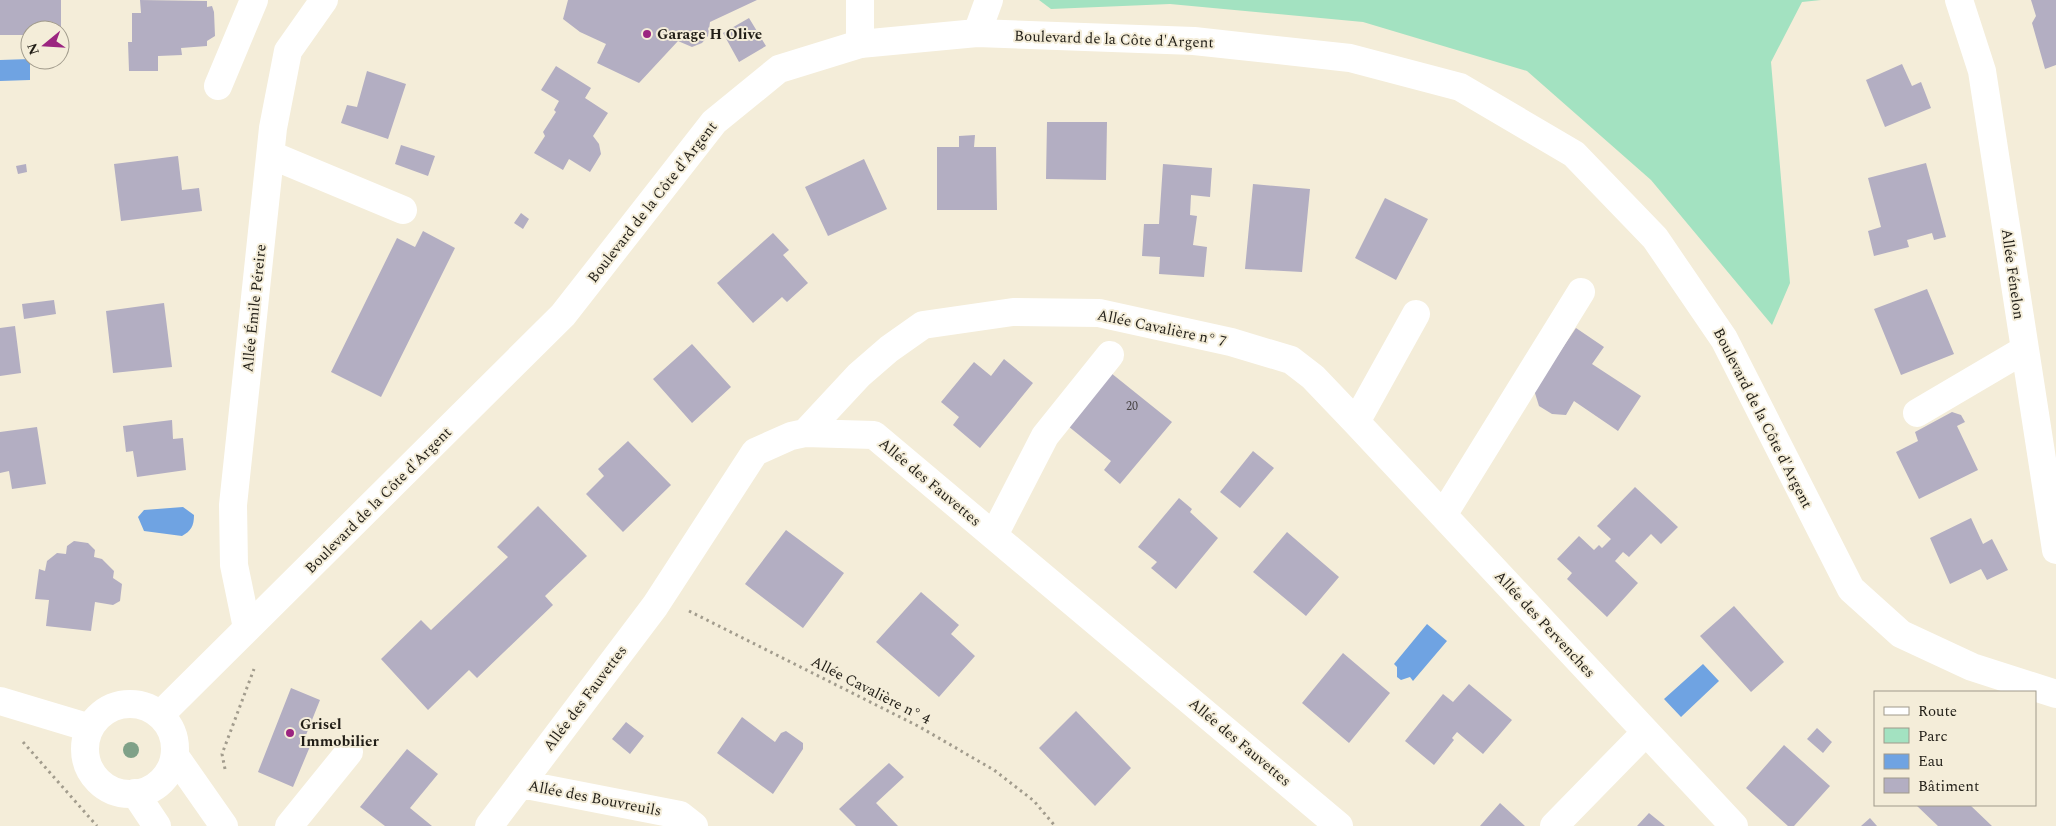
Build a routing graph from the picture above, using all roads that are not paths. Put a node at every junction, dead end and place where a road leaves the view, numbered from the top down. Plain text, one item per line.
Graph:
1 (254, 0) edge
2 (324, 0) edge
3 (860, 0) edge
4 (989, 0) edge
5 (1959, 0) edge
6 (977, 33) junction
7 (860, 44) junction
8 (218, 86) dead end
9 (270, 155) junction
10 (404, 210) dead end
11 (1581, 292) dead end
12 (1416, 314) dead end
13 (2024, 350) junction
14 (1110, 355) dead end
15 (1917, 413) dead end
16 (1356, 422) junction
17 (805, 433) junction
18 (1443, 515) junction
19 (994, 535) junction
20 (2056, 550) edge
21 (247, 628) junction
22 (2056, 694) edge
23 (0, 701) edge
24 (160, 714) junction
25 (90, 728) junction
26 (1646, 732) junction
27 (348, 752) dead end
28 (175, 756) junction
29 (521, 784) junction
30 (135, 794) junction
31 (157, 826) edge
32 (224, 826) edge
33 (289, 826) edge
34 (489, 826) edge
35 (694, 826) edge
36 (1339, 826) edge
37 (1554, 826) edge
38 (1734, 826) edge

1 - 8 street
2 - 9 street, Allée Émile Péreire
3 - 7 street
4 - 6 street
5 - 13 street, Allée Fénelon
6 - 7 street, Boulevard de la Côte d'Argent
6 - 22 street, Boulevard de la Côte d'Argent
7 - 21 street, Boulevard de la Côte d'Argent
9 - 10 street
9 - 21 street, Allée Émile Péreire
11 - 18 street
12 - 16 street
13 - 15 street
13 - 20 street, Allée Fénelon
14 - 19 street
16 - 17 street, Allée Cavalière n° 7
16 - 18 street, Allée des Pervenches
17 - 19 street, Allée des Fauvettes
17 - 29 street, Allée des Fauvettes
18 - 26 street, Allée des Pervenches
19 - 36 street, Allée des Fauvettes
21 - 24 street, Boulevard de la Côte d'Argent
23 - 25 street
24 - 25 street
24 - 28 street
25 - 30 street
26 - 37 street
26 - 38 street, Allée des Pervenches
27 - 33 street
28 - 30 street
28 - 32 street
29 - 34 street, Allée des Fauvettes
29 - 35 street, Allée des Bouvreuils
30 - 31 street

